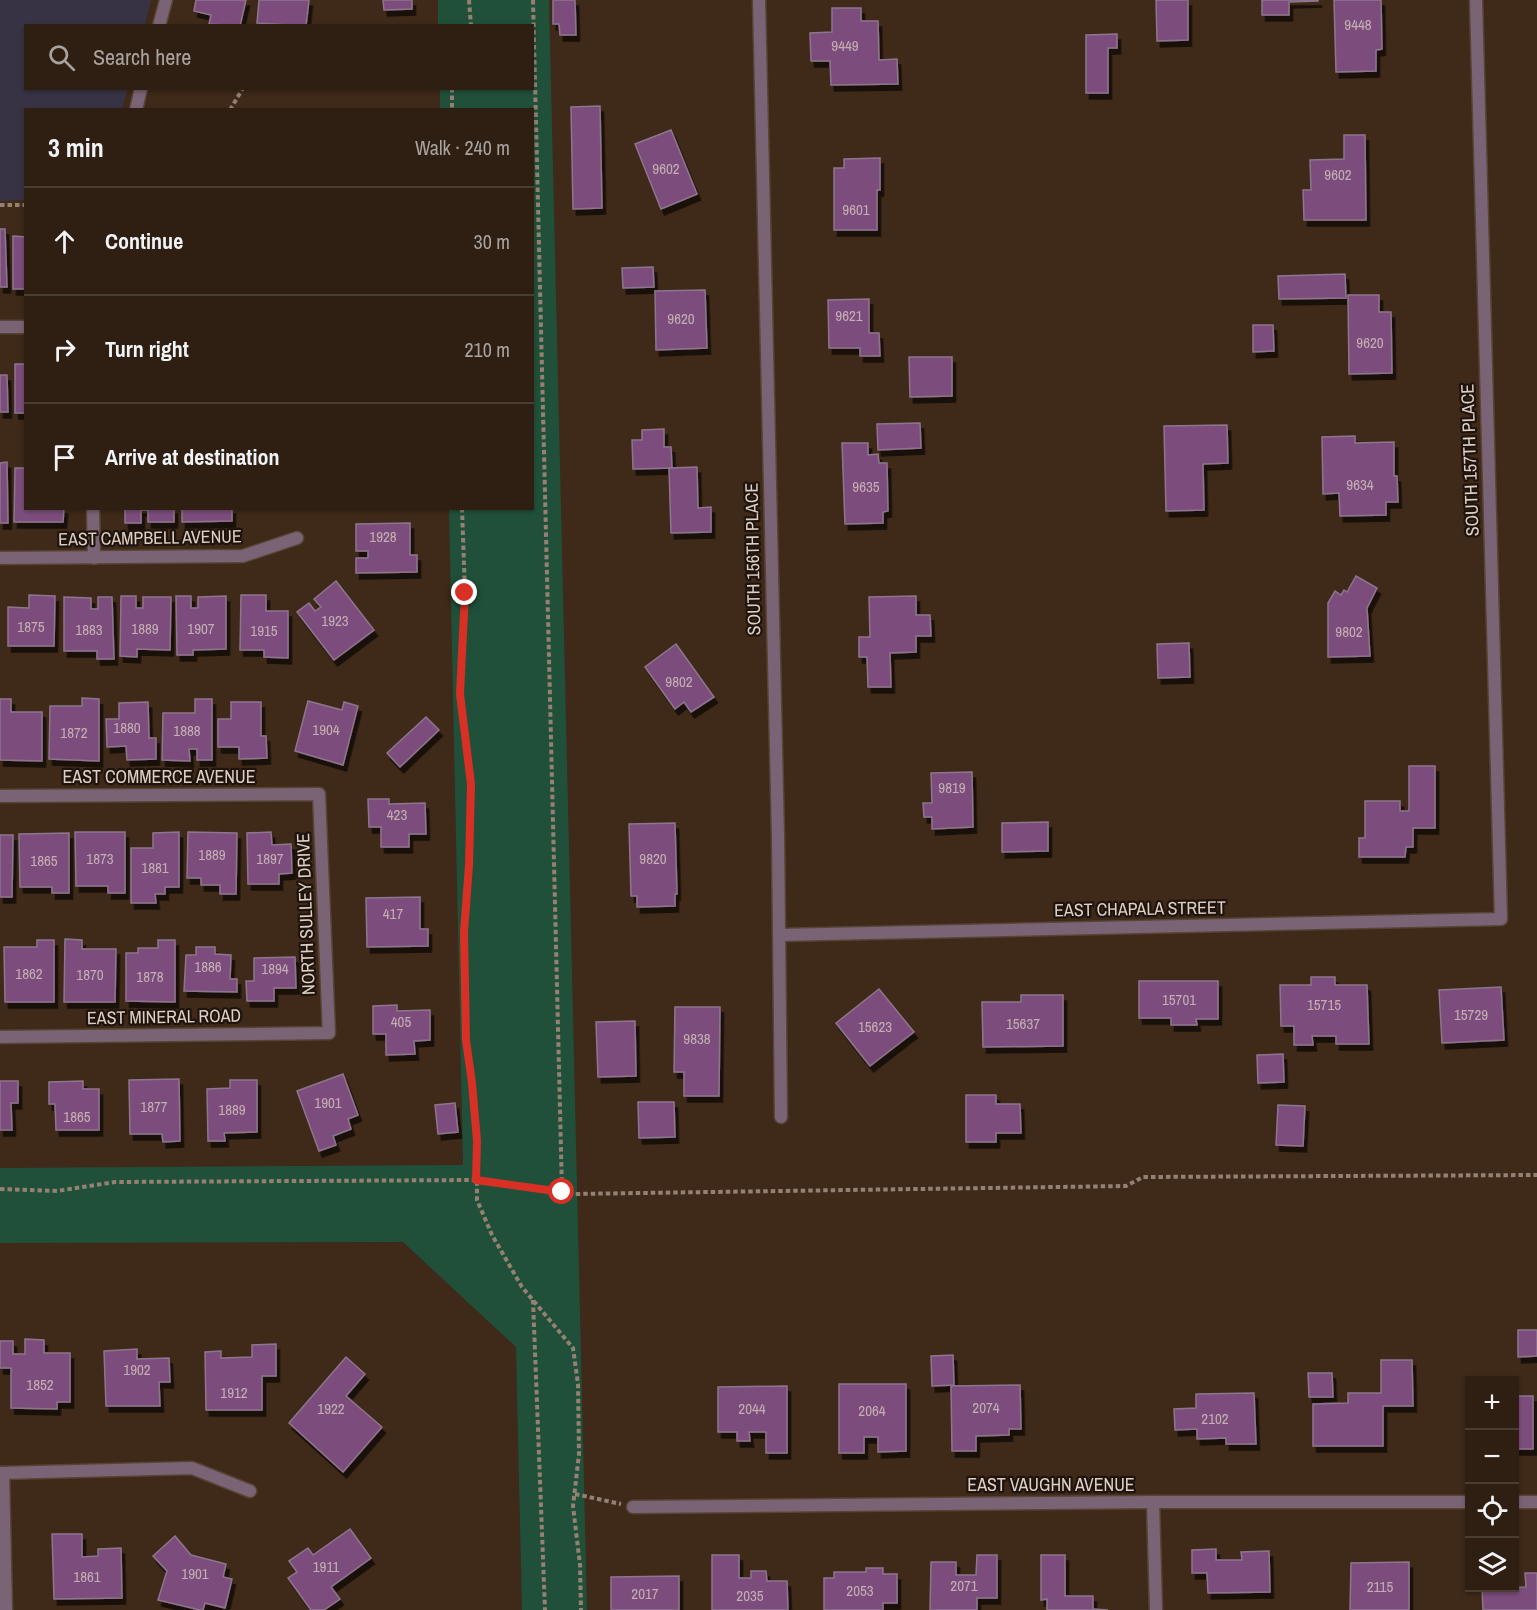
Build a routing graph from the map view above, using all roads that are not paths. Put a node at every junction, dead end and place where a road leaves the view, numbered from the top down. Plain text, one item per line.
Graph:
1 (166, 0) edge
2 (759, 0) edge
3 (1476, 0) edge
4 (160, 24) edge
5 (141, 90) edge
6 (136, 108) edge
7 (0, 327) edge
8 (24, 327) edge
9 (93, 510) edge
10 (297, 538) dead end
11 (0, 558) edge
12 (94, 558) junction
13 (319, 794) joint
14 (0, 796) edge
15 (1501, 919) joint
16 (779, 935) junction
17 (328, 1033) joint
18 (0, 1037) edge
19 (781, 1117) dead end
20 (1, 1473) edge
21 (250, 1491) dead end
22 (1153, 1502) junction
23 (1465, 1502) edge
24 (1519, 1502) edge
25 (1537, 1502) edge
26 (633, 1507) road end
27 (6, 1610) edge
28 (1156, 1610) edge

1 - 4 street
2 - 16 street, SOUTH 156TH PLACE
3 - 15 street, SOUTH 157TH PLACE
5 - 6 street
7 - 8 street
9 - 12 street
10 - 12 street, EAST CAMPBELL AVENUE
11 - 12 street, EAST CAMPBELL AVENUE
13 - 14 street, EAST COMMERCE AVENUE
13 - 17 street, NORTH SULLEY DRIVE
15 - 16 street, EAST CHAPALA STREET
16 - 19 street, SOUTH 156TH PLACE
17 - 18 street, EAST MINERAL ROAD
20 - 21 street
20 - 27 street
22 - 23 street, EAST VAUGHN AVENUE
22 - 26 street, EAST VAUGHN AVENUE
22 - 28 street
24 - 25 street

